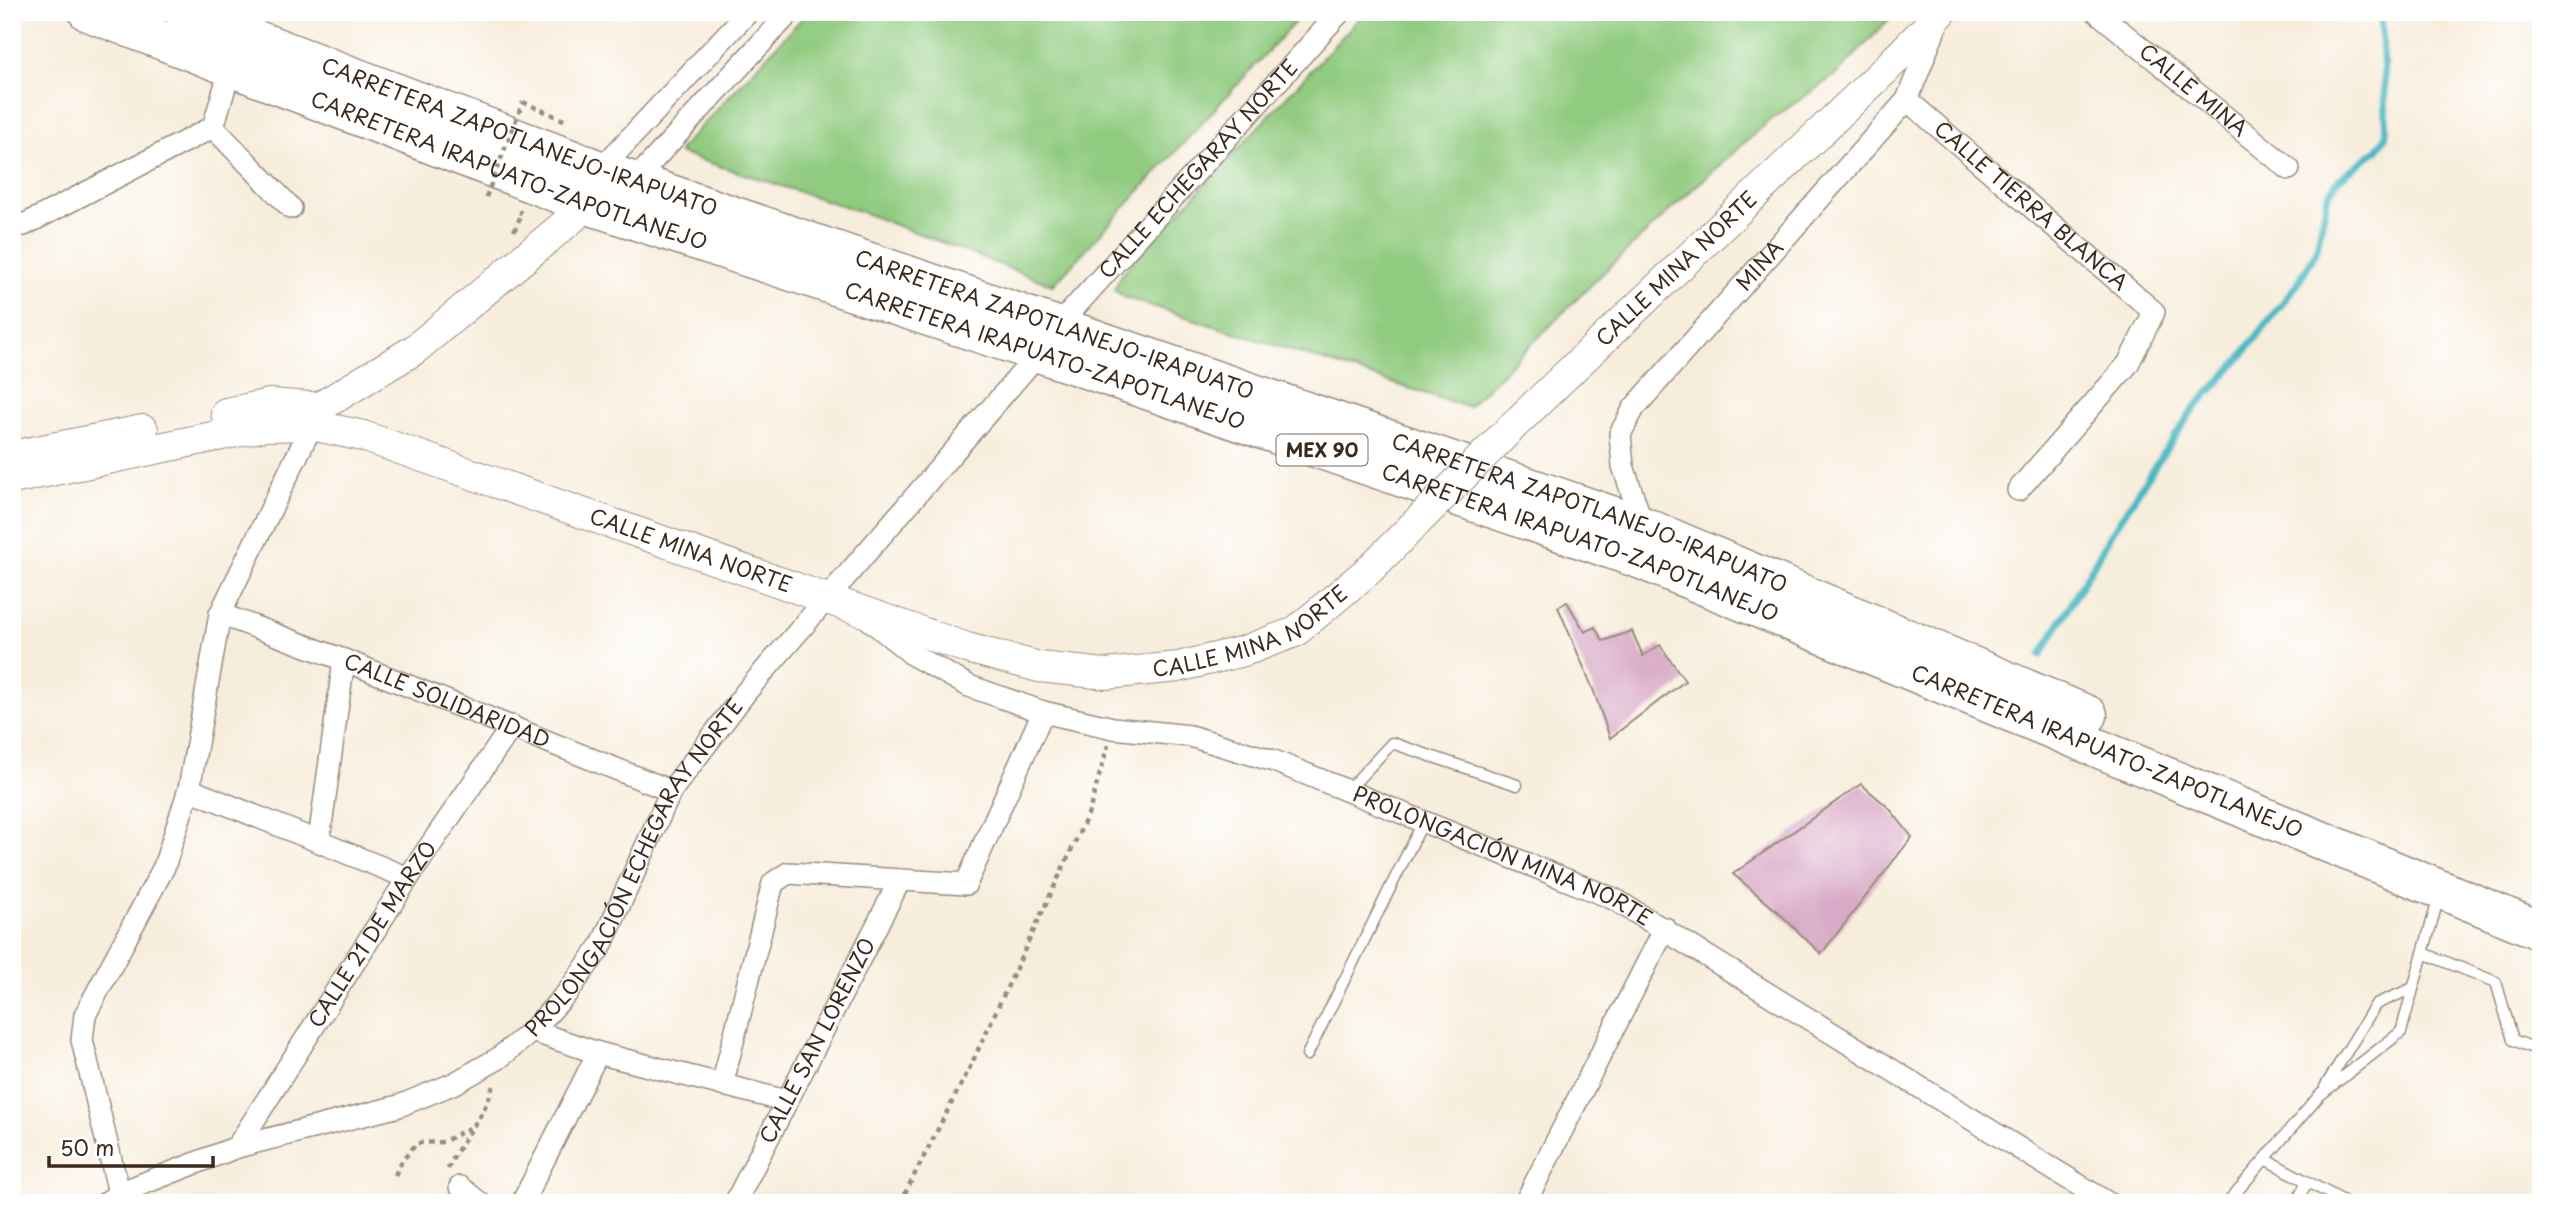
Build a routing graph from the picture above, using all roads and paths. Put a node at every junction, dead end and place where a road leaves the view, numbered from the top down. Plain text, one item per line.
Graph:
1 (88, 12) edge
2 (183, 12) edge
3 (748, 12) edge
4 (790, 12) edge
5 (1340, 12) edge
6 (2097, 12) edge
7 (1942, 13) edge
8 (231, 67) junction
9 (1907, 100) junction
10 (566, 121) dead end
11 (213, 127) junction
12 (2289, 169) dead end
13 (607, 185) junction
14 (498, 202) dead end
15 (291, 208) dead end
16 (510, 208) dead end
17 (12, 221) edge
18 (514, 231) dead end
19 (1048, 340) junction
20 (316, 416) junction
21 (14, 467) edge
22 (2018, 490) dead end
23 (1643, 526) junction
24 (826, 598) junction
25 (858, 609) junction
26 (220, 614) junction
27 (344, 660) junction
28 (1043, 712) junction
29 (512, 726) junction
30 (1113, 728) junction
31 (1517, 785) dead end
32 (189, 789) junction
33 (671, 791) junction
34 (1347, 791) junction
35 (1423, 822) junction
36 (319, 840) junction
37 (408, 878) junction
38 (900, 880) junction
39 (2441, 890) junction
40 (2541, 908) edge
41 (1665, 928) junction
42 (2541, 931) edge
43 (2423, 953) junction
44 (2413, 988) junction
45 (532, 1031) junction
46 (2541, 1051) edge
47 (598, 1053) junction
48 (1307, 1055) dead end
49 (499, 1058) junction
50 (722, 1085) junction
51 (2320, 1095) junction
52 (786, 1101) junction
53 (472, 1126) junction
54 (237, 1147) junction
55 (2265, 1159) junction
56 (396, 1175) dead end
57 (2307, 1182) junction
58 (460, 1187) joint
59 (113, 1198) edge
60 (480, 1203) edge
61 (522, 1203) edge
62 (734, 1203) edge
63 (901, 1203) edge
64 (1525, 1203) edge
65 (2108, 1203) edge
66 (2227, 1203) edge
67 (2296, 1203) edge
68 (2347, 1203) edge

1 - 8 highway, CARRETERA IRAPUATO-ZAPOTLANEJO / MEX 90
2 - 13 highway, CARRETERA ZAPOTLANEJO-IRAPUATO / MEX 90
3 - 13 street
4 - 13 street
5 - 19 street, CALLE ECHEGARAY NORTE
6 - 12 street, CALLE MINA
7 - 9 street, MINA
7 - 25 street, CALLE MINA NORTE, bridge
8 - 11 street
8 - 13 highway, CARRETERA IRAPUATO-ZAPOTLANEJO / MEX 90
9 - 22 street, CALLE TIERRA BLANCA
9 - 23 street, MINA
10 - 14 path, bridge
11 - 15 street
11 - 17 street
13 - 19 highway, CARRETERA ZAPOTLANEJO-IRAPUATO / MEX 90
13 - 19 highway, CARRETERA IRAPUATO-ZAPOTLANEJO / MEX 90
13 - 20 street
16 - 18 path
19 - 23 highway, CARRETERA ZAPOTLANEJO-IRAPUATO / MEX 90
19 - 24 street, PROLONGACIÓN ECHEGARAY NORTE
19 - 39 highway, CARRETERA IRAPUATO-ZAPOTLANEJO / MEX 90
20 - 21 street, CALLE MINA NORTE
20 - 24 street, CALLE MINA NORTE
20 - 26 street
23 - 40 highway, CARRETERA ZAPOTLANEJO-IRAPUATO / MEX 90
24 - 25 street, CALLE MINA NORTE
24 - 33 street, PROLONGACIÓN ECHEGARAY NORTE
25 - 28 street, PROLONGACIÓN MINA NORTE
26 - 27 street, CALLE SOLIDARIDAD
26 - 32 street
27 - 29 street, CALLE SOLIDARIDAD
27 - 36 street
28 - 30 street, PROLONGACIÓN MINA NORTE
28 - 38 street
29 - 33 street, CALLE SOLIDARIDAD
29 - 37 street, CALLE 21 DE MARZO
30 - 34 street, PROLONGACIÓN MINA NORTE
30 - 63 path
31 - 34 lane
32 - 36 street
32 - 59 street
33 - 45 street, PROLONGACIÓN ECHEGARAY NORTE
34 - 35 street, PROLONGACIÓN MINA NORTE
35 - 41 street, PROLONGACIÓN MINA NORTE
35 - 48 lane
36 - 37 street
37 - 54 street, CALLE 21 DE MARZO
38 - 50 street
38 - 52 street, CALLE SAN LORENZO
39 - 42 highway, CARRETERA IRAPUATO-ZAPOTLANEJO / MEX 90
39 - 43 lane
41 - 64 street
41 - 65 street, PROLONGACIÓN MINA NORTE
43 - 44 lane
43 - 46 lane
44 - 51 lane
44 - 51 lane
45 - 47 street
45 - 49 street, PROLONGACIÓN ECHEGARAY NORTE
47 - 50 street
47 - 61 street
49 - 53 path
49 - 54 street, PROLONGACIÓN ECHEGARAY NORTE
50 - 52 street
51 - 55 lane
52 - 62 street, CALLE SAN LORENZO
53 - 56 path
53 - 58 path
54 - 59 street, PROLONGACIÓN ECHEGARAY NORTE
55 - 57 lane
55 - 66 lane
57 - 67 lane
57 - 68 lane
58 - 60 street

